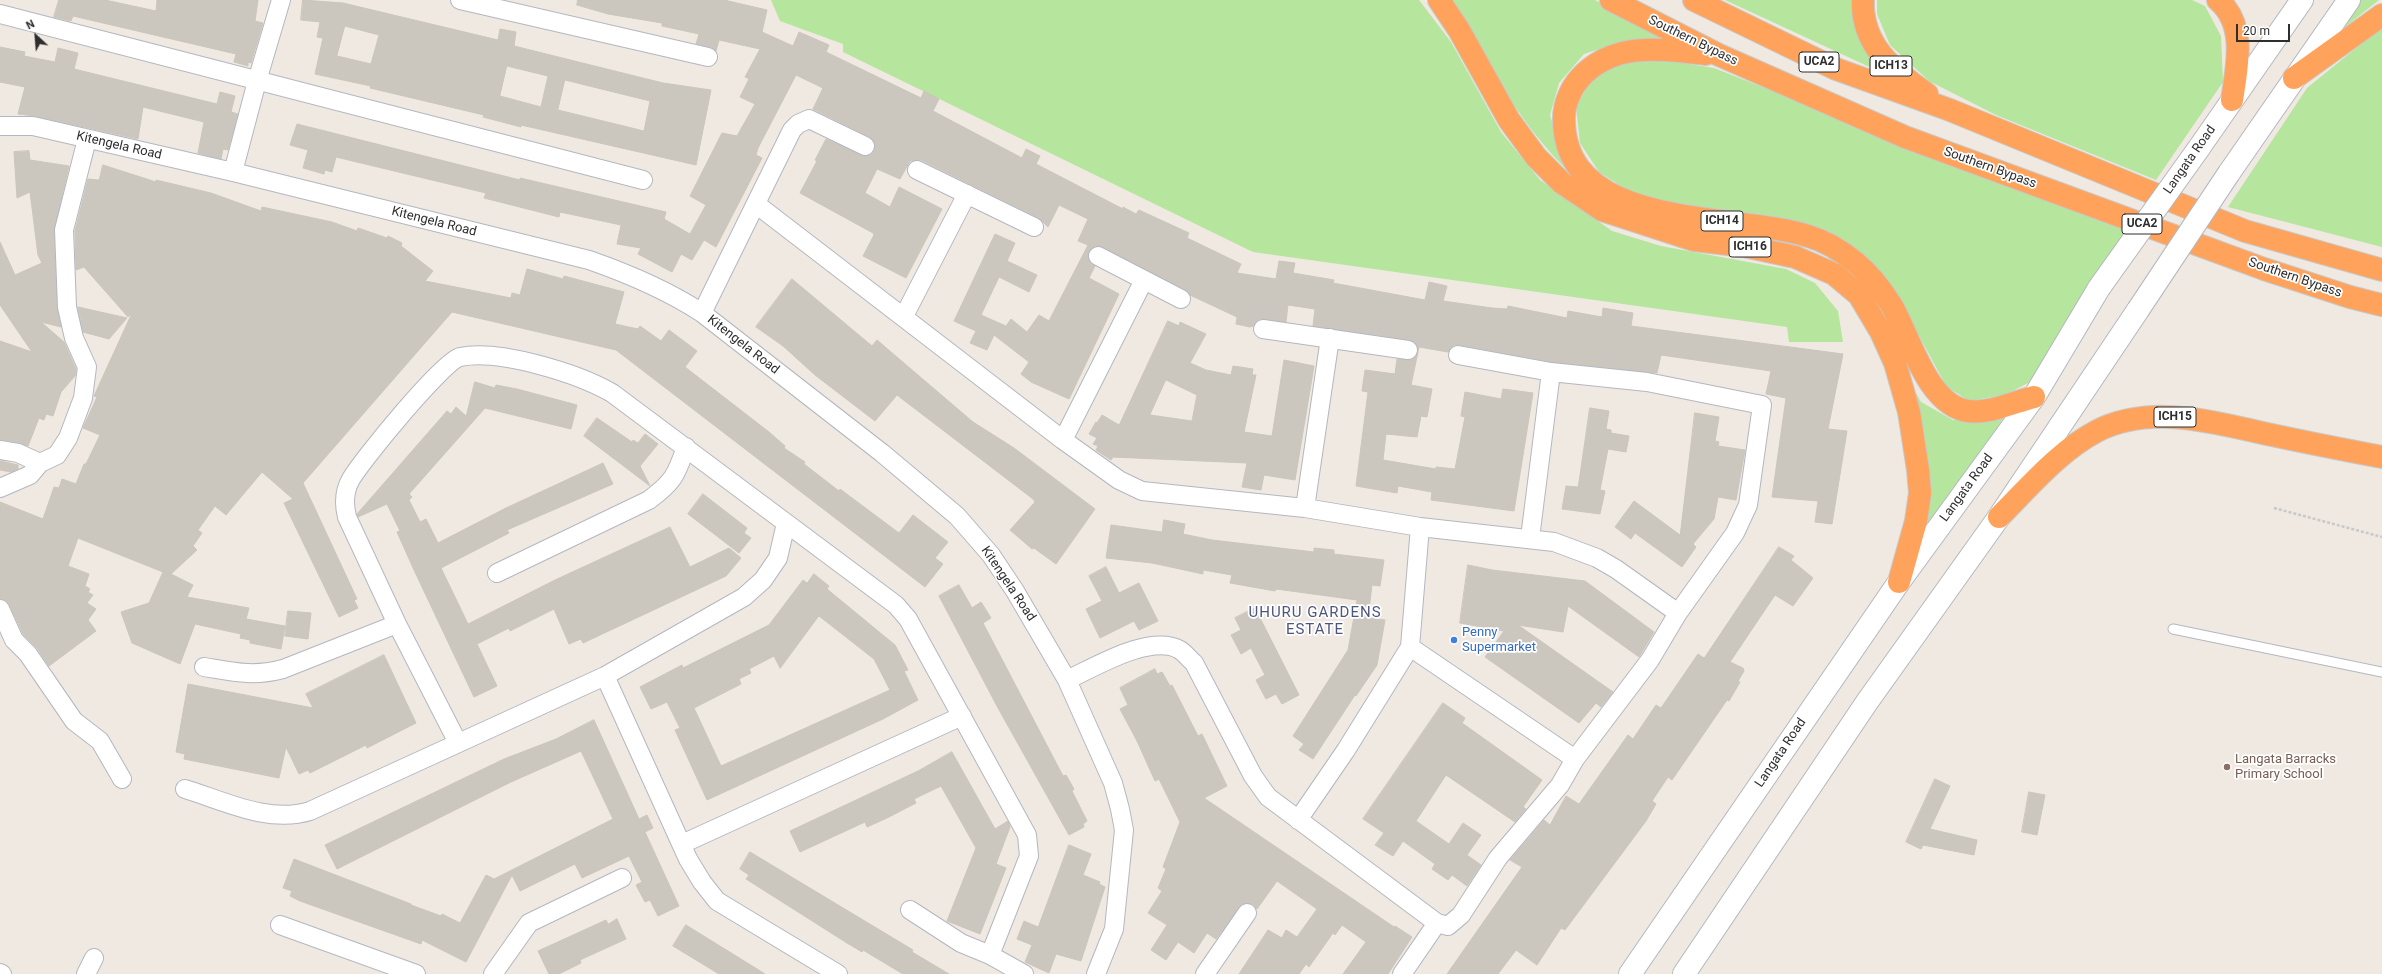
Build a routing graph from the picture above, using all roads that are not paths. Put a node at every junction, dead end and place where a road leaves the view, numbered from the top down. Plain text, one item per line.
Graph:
1 (282, 0) edge
2 (460, 0) edge
3 (1439, 0) edge
4 (1611, 0) edge
5 (1694, 0) edge
6 (1863, 0) edge
7 (2218, 0) edge
8 (2302, 0) edge
9 (2349, 0) edge
10 (0, 14) edge
11 (2382, 15) edge
12 (1719, 55) junction
13 (708, 57) dead end
14 (2294, 78) junction
15 (257, 81) junction
16 (2232, 100) junction
17 (1950, 110) junction
18 (0, 126) edge
19 (86, 139) junction
20 (864, 146) dead end
21 (917, 170) dead end
22 (233, 172) junction
23 (643, 180) dead end
24 (967, 194) junction
25 (756, 204) junction
26 (1034, 227) dead end
27 (1098, 256) dead end
28 (2359, 264) junction
29 (2382, 266) edge
30 (2382, 270) edge
31 (1144, 280) junction
32 (1181, 299) dead end
33 (2382, 305) edge
34 (702, 313) junction
35 (904, 316) junction
36 (1263, 329) dead end
37 (1330, 338) junction
38 (1408, 350) dead end
39 (1458, 355) dead end
40 (1551, 372) junction
41 (2034, 397) junction
42 (1063, 440) junction
43 (686, 447) junction
44 (0, 450) edge
45 (2382, 457) edge
46 (40, 463) junction
47 (0, 488) edge
48 (1305, 508) junction
49 (2000, 517) junction
50 (786, 523) junction
51 (1420, 527) junction
52 (1530, 538) junction
53 (496, 573) dead end
54 (1899, 582) junction
55 (0, 609) edge
56 (1678, 613) junction
57 (397, 624) junction
58 (2173, 629) dead end
59 (7, 643) edge
60 (1410, 647) junction
61 (204, 667) dead end
62 (2382, 672) edge
63 (605, 676) junction
64 (1067, 680) junction
65 (962, 716) junction
66 (458, 743) junction
67 (1575, 759) junction
68 (122, 779) dead end
69 (185, 789) dead end
70 (1298, 820) junction
71 (682, 844) junction
72 (622, 878) dead end
73 (910, 910) dead end
74 (1246, 913) dead end
75 (1437, 922) junction
76 (280, 924) dead end
77 (990, 955) junction
78 (94, 958) dead end
79 (828, 971) edge
80 (86, 974) edge
81 (416, 974) edge
82 (493, 974) edge
83 (1024, 974) edge
84 (1096, 974) edge
85 (1205, 974) edge
86 (1402, 974) edge
87 (1630, 974) edge
88 (1684, 974) edge

1 - 15 street
2 - 13 street
3 - 54 highway, ICH16
4 - 12 highway, Southern Bypass / UCA2
5 - 17 highway, UCA2
6 - 17 highway, ICH13
7 - 16 highway
8 - 16 main road, Langata Road
9 - 14 main road
10 - 15 street
11 - 14 highway
12 - 33 highway, Southern Bypass / UCA2
12 - 41 highway, ICH14
14 - 49 main road, bridge
15 - 22 street
15 - 23 street
16 - 41 main road, Langata Road, bridge
17 - 28 highway, UCA2
18 - 19 street, Kitengela Road
19 - 22 street, Kitengela Road
19 - 46 street
20 - 25 street
21 - 24 street
22 - 34 street, Kitengela Road
24 - 26 street
24 - 35 street
25 - 34 street
25 - 35 street
27 - 31 street
28 - 29 highway
28 - 30 highway, UCA2
31 - 32 street
31 - 42 street
34 - 64 street, Kitengela Road
35 - 42 street
36 - 37 street
37 - 38 street
37 - 48 street
39 - 40 street
40 - 52 street
40 - 56 street
41 - 54 main road, Langata Road
42 - 48 street
43 - 50 street
43 - 53 street
43 - 57 street
44 - 46 street
45 - 49 highway, ICH15
46 - 47 street
48 - 51 street
49 - 88 main road
50 - 63 street
50 - 65 street
51 - 52 street
51 - 60 street
52 - 56 street
54 - 87 main road, Langata Road
55 - 59 street
56 - 67 street
57 - 61 street
57 - 66 street
58 - 62 lane
59 - 68 street
60 - 67 street
60 - 70 street
63 - 66 street
63 - 71 street
64 - 70 street
64 - 84 street, Kitengela Road
65 - 71 street
65 - 77 street
66 - 69 street
67 - 75 street
70 - 75 street
71 - 79 street
72 - 82 street
73 - 77 street
74 - 85 street
75 - 86 street
76 - 81 street
77 - 83 street
78 - 80 street

